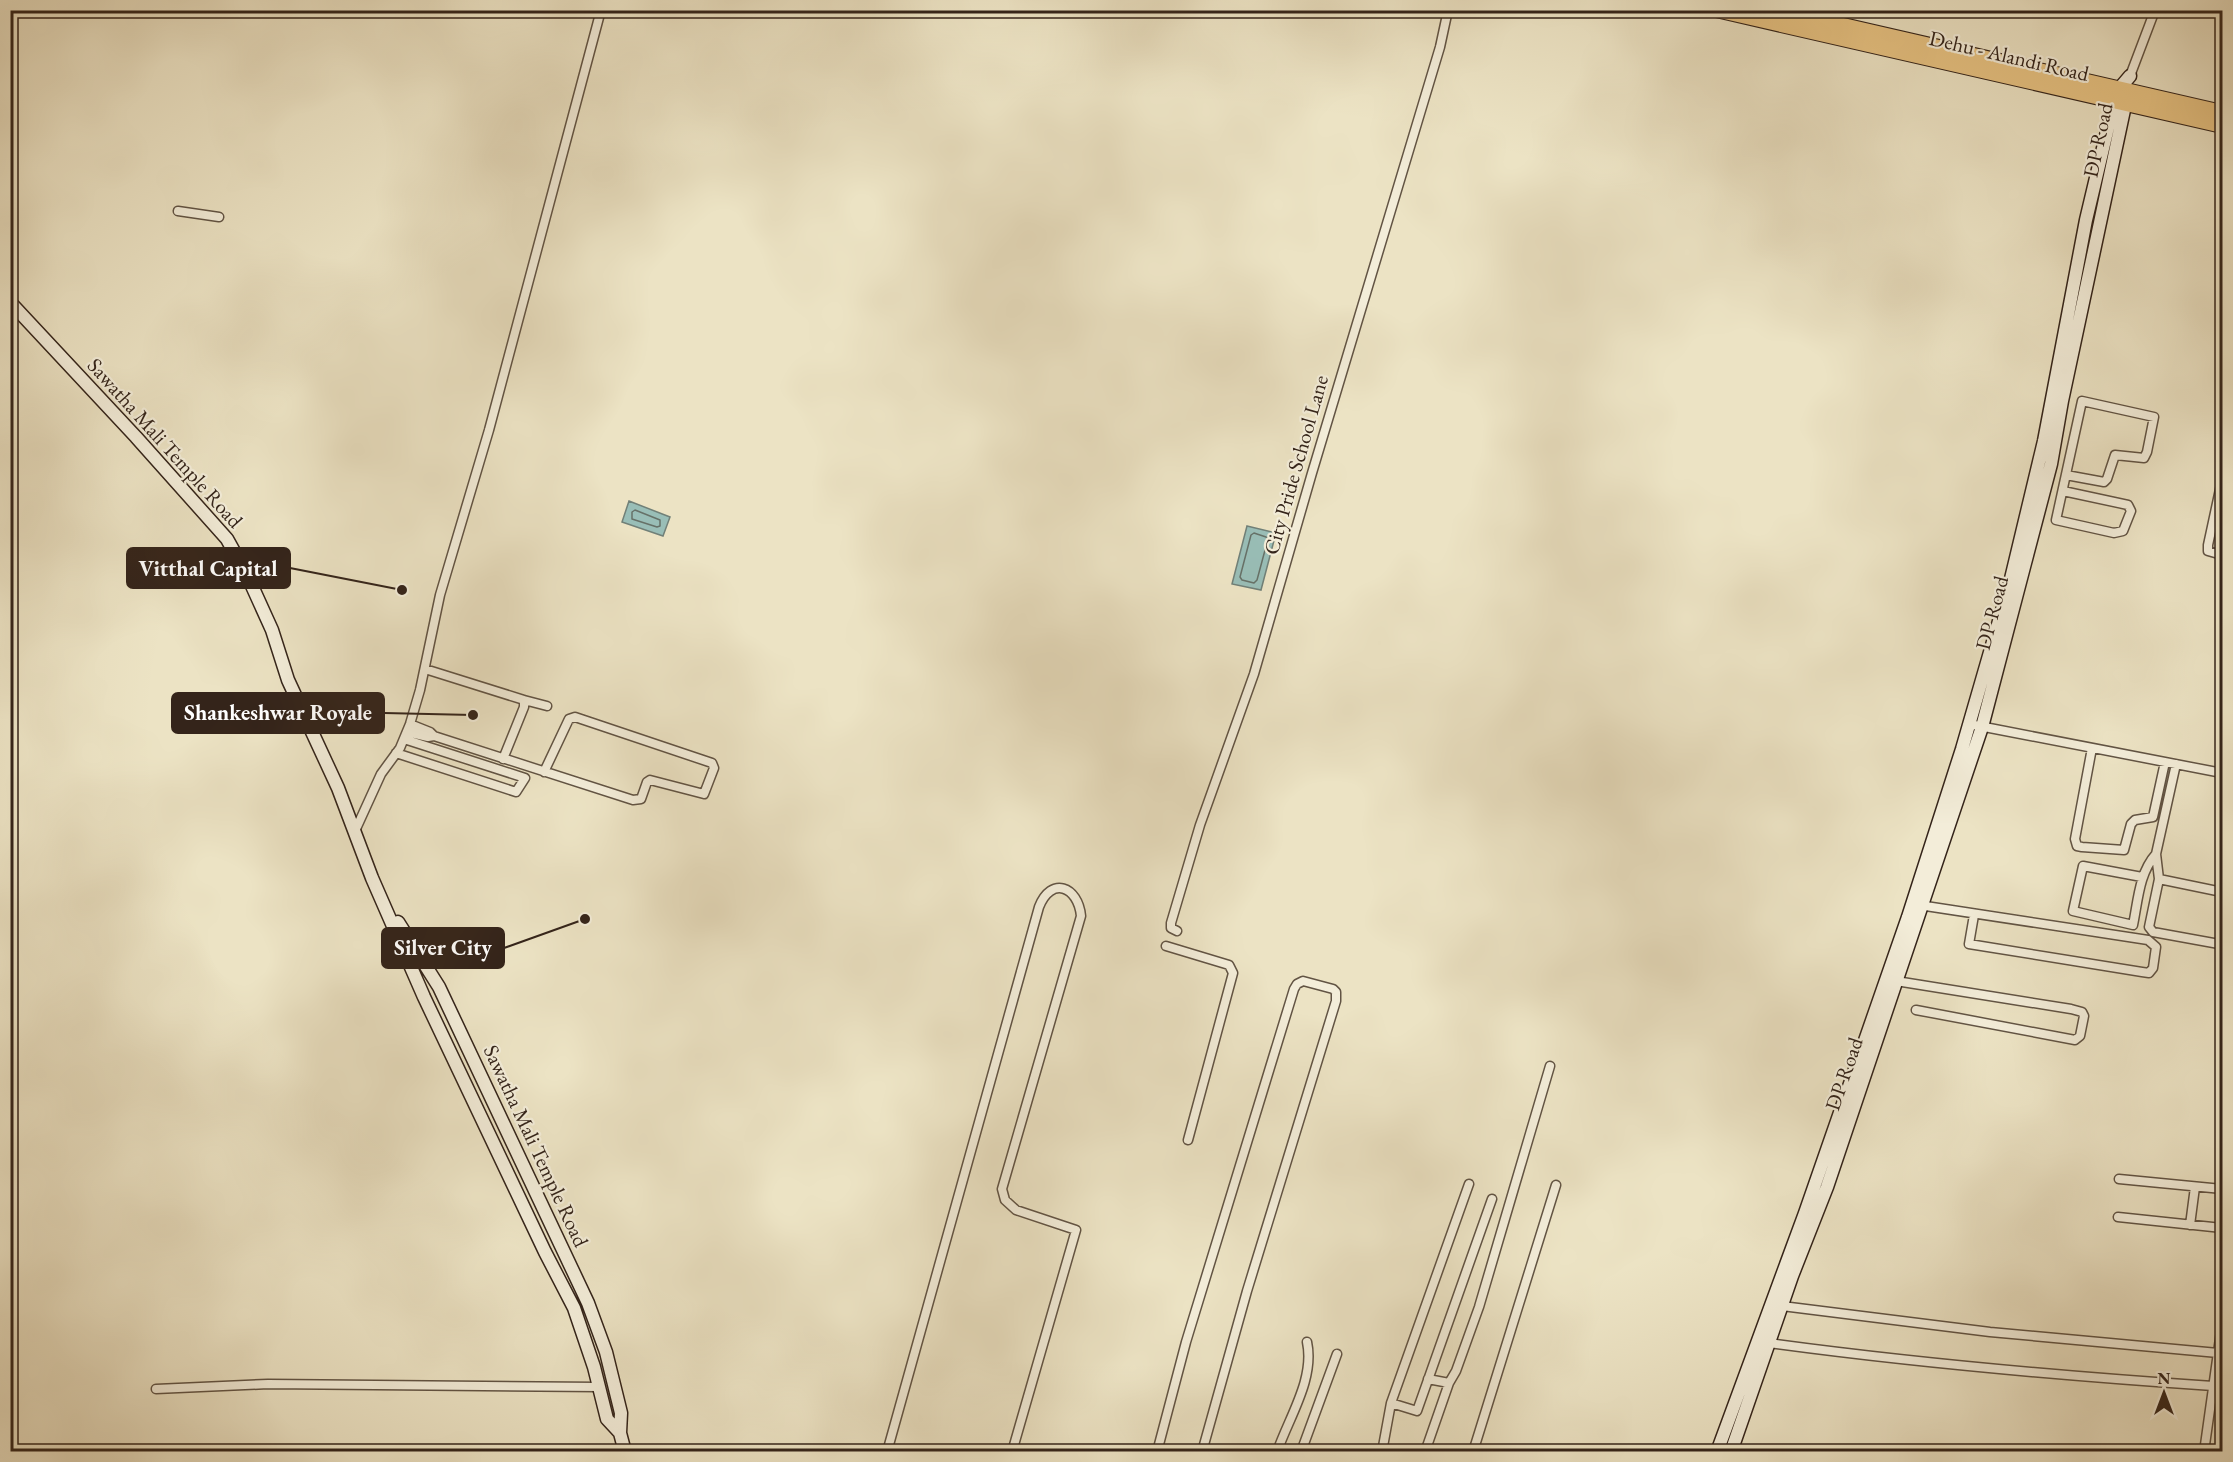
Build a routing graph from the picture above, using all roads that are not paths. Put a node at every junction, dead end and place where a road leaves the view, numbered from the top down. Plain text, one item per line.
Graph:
1 (602, 10) edge
2 (1448, 10) edge
3 (1716, 10) edge
4 (1778, 10) edge
5 (2155, 10) edge
6 (1799, 13) edge
7 (2130, 76) joint
8 (2121, 97) junction
9 (2223, 112) edge
10 (2223, 126) edge
11 (178, 211) dead end
12 (219, 217) dead end
13 (10, 302) edge
14 (2055, 413) junction
15 (2066, 475) junction
16 (2223, 480) edge
17 (2047, 481) junction
18 (2063, 488) junction
19 (2223, 555) edge
20 (424, 669) junction
21 (524, 700) junction
22 (547, 706) dead end
23 (1976, 725) junction
24 (407, 731) junction
25 (2092, 748) junction
26 (396, 753) junction
27 (503, 759) junction
28 (2166, 762) junction
29 (2176, 764) junction
30 (544, 772) junction
31 (2223, 773) edge
32 (355, 831) junction
33 (2156, 854) junction
34 (2142, 877) junction
35 (2159, 879) junction
36 (378, 890) junction
37 (2223, 892) edge
38 (1917, 905) junction
39 (1974, 915) junction
40 (1174, 930) dead end
41 (2223, 931) edge
42 (1166, 946) dead end
43 (1896, 981) junction
44 (1916, 1010) dead end
45 (1550, 1066) dead end
46 (1188, 1140) dead end
47 (2119, 1179) dead end
48 (1469, 1184) dead end
49 (1556, 1185) dead end
50 (2195, 1186) junction
51 (2223, 1189) edge
52 (1492, 1199) dead end
53 (2118, 1217) dead end
54 (2190, 1224) junction
55 (2223, 1228) edge
56 (1782, 1306) junction
57 (2223, 1324) edge
58 (1307, 1342) dead end
59 (1769, 1343) junction
60 (2218, 1353) junction
61 (1337, 1354) dead end
62 (1428, 1379) junction
63 (1449, 1383) junction
64 (2213, 1386) junction
65 (599, 1387) junction
66 (156, 1389) dead end
67 (1391, 1403) junction
68 (620, 1433) junction
69 (625, 1452) edge
70 (887, 1452) edge
71 (1012, 1452) edge
72 (1157, 1452) edge
73 (1202, 1452) edge
74 (1278, 1452) edge
75 (1301, 1452) edge
76 (1382, 1452) edge
77 (1425, 1452) edge
78 (1473, 1452) edge
79 (1717, 1452) edge
80 (1731, 1452) edge
81 (2204, 1452) edge

1 - 20 street
2 - 40 street, City Pride School Lane
3 - 8 main road, Dehu - Alandi Road
4 - 6 main road, Dehu - Alandi Road
5 - 7 street
6 - 8 main road, Dehu - Alandi Road
7 - 8 street, DP Road
8 - 9 main road, Dehu - Alandi Road
8 - 10 main road, Dehu - Alandi Road
8 - 14 street, DP Road
11 - 12 street
13 - 32 street, Sawatha Mali Temple Road
14 - 17 street, DP Road
14 - 23 street, DP Road
15 - 15 street
15 - 18 street
16 - 19 street
17 - 18 street
17 - 23 street, DP Road
18 - 18 street
20 - 21 street
20 - 24 street
21 - 22 street
21 - 27 street
23 - 25 street
23 - 38 street, DP Road
24 - 26 street
24 - 26 street
24 - 27 street
25 - 28 street
25 - 28 street
26 - 32 street
27 - 30 street
28 - 29 street
29 - 31 street
29 - 33 street
30 - 30 street
32 - 36 street, Sawatha Mali Temple Road
33 - 34 street
33 - 35 street
34 - 34 street
35 - 37 street
35 - 41 street
36 - 65 street, Sawatha Mali Temple Road
36 - 68 street, Sawatha Mali Temple Road
38 - 39 street
38 - 43 street, DP Road
38 - 79 street, DP Road
39 - 39 street
42 - 46 street
43 - 44 street
43 - 56 street, DP Road
45 - 63 street
47 - 50 street
48 - 67 street
49 - 78 street
50 - 51 street
50 - 54 street
52 - 62 street
53 - 54 street
54 - 55 street
56 - 59 street, DP Road
56 - 60 street
57 - 60 street
58 - 74 street
59 - 64 street
59 - 80 street, DP Road
60 - 64 street
61 - 75 street
62 - 63 street
62 - 67 street
63 - 77 street
64 - 81 street
65 - 66 street
65 - 68 street, Sawatha Mali Temple Road
67 - 76 street
68 - 69 street, Sawatha Mali Temple Road
70 - 71 street
72 - 73 street

